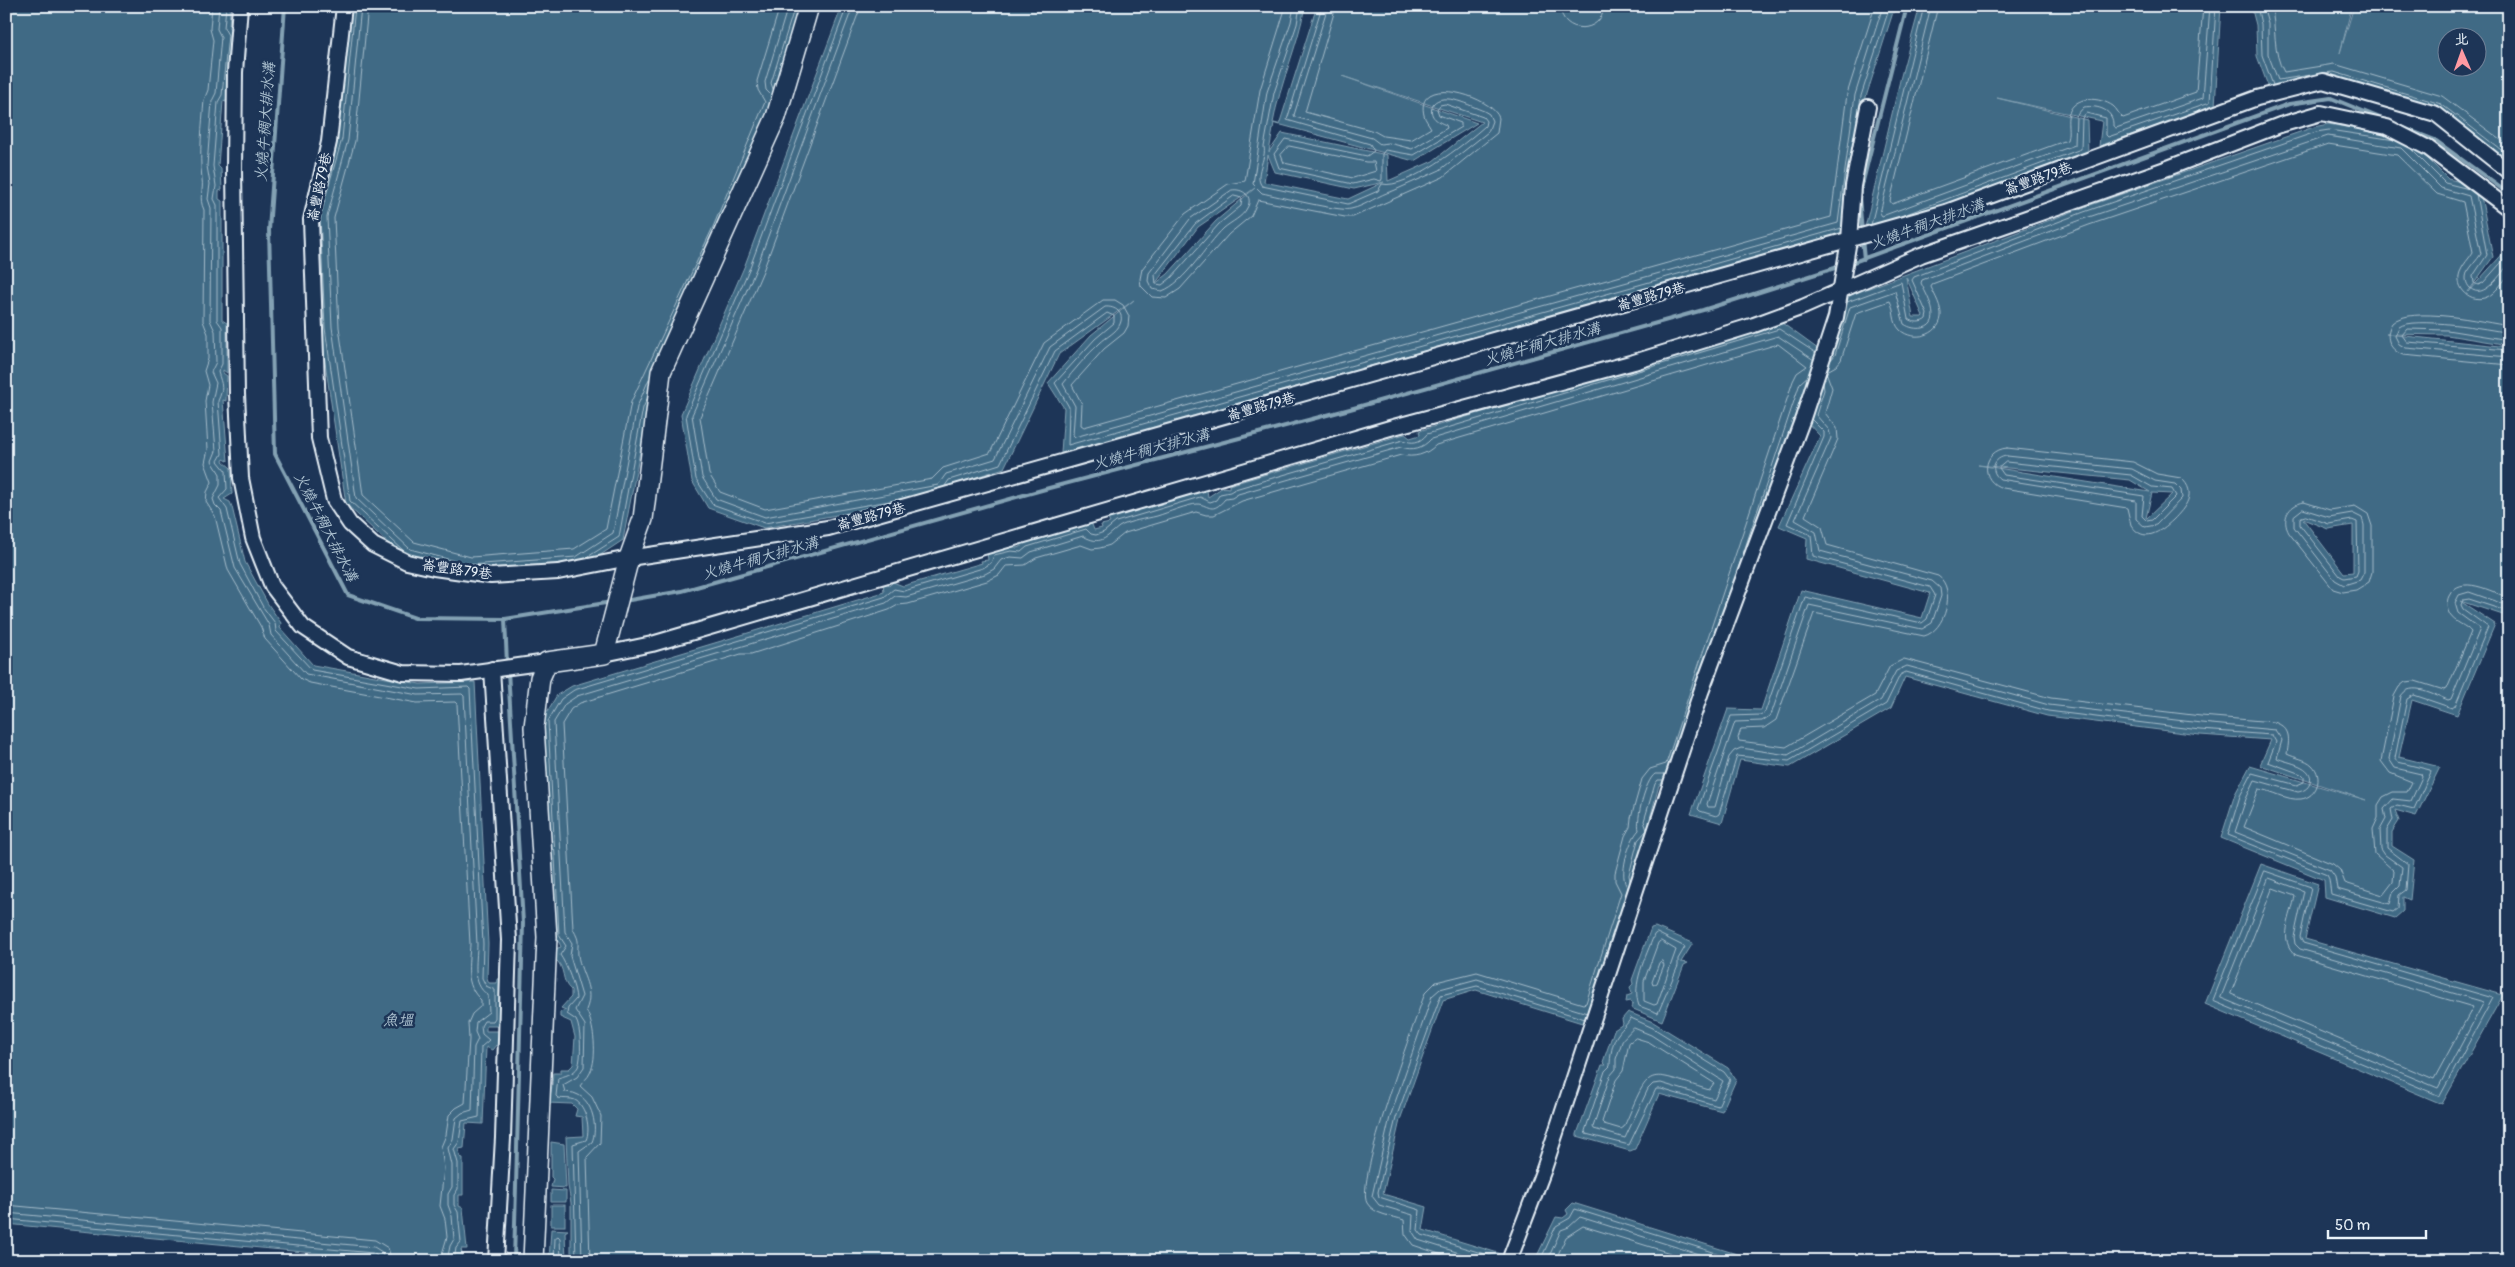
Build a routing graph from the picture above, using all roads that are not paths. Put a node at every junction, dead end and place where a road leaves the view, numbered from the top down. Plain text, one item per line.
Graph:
1 (240, 6) edge
2 (344, 6) edge
3 (809, 6) edge
4 (1868, 107) dead end
5 (2509, 172) edge
6 (2509, 209) edge
7 (1849, 240) junction
8 (1842, 289) junction
9 (629, 558) junction
10 (604, 654) junction
11 (547, 662) junction
12 (492, 669) junction
13 (496, 1261) edge
14 (533, 1261) edge
15 (1509, 1261) edge

1 - 12 street
2 - 9 street, 崙豐路79巷
3 - 9 street
4 - 7 street
5 - 7 street, 崙豐路79巷
6 - 8 street
7 - 8 street
7 - 9 street, 崙豐路79巷
8 - 10 street
8 - 15 street
9 - 10 street
10 - 11 street
11 - 12 street
11 - 14 street
12 - 13 street

